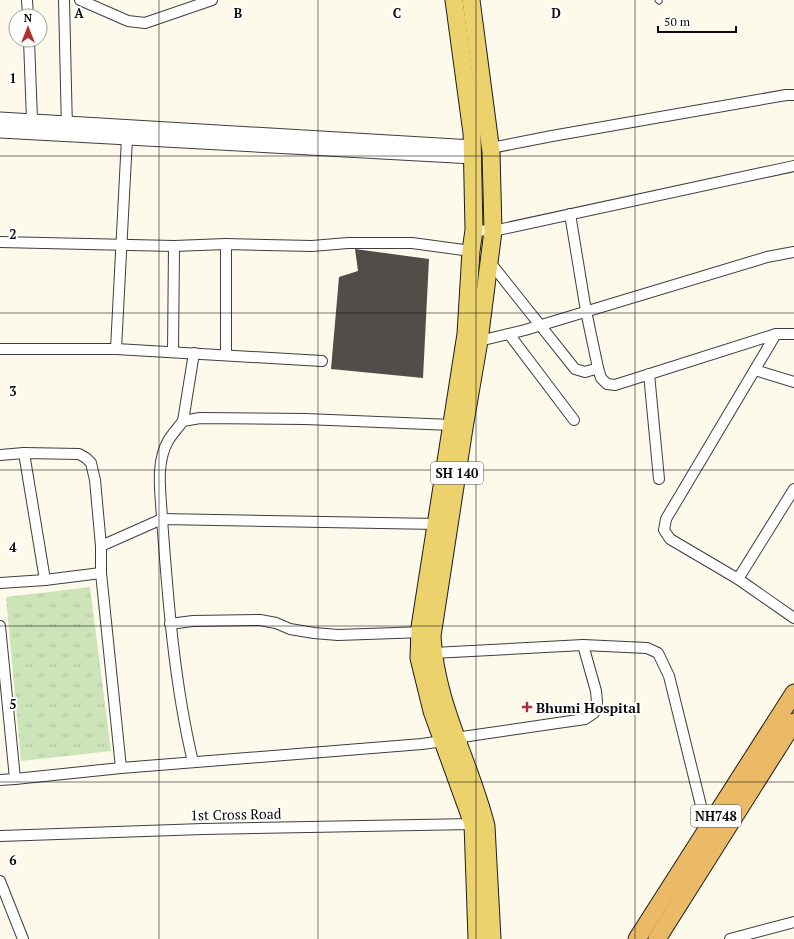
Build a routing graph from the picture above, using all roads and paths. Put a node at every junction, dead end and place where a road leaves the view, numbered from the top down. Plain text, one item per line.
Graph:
1 (64, 0) edge
2 (80, 0) edge
3 (212, 0) edge
4 (454, 0) edge
5 (471, 0) edge
6 (29, 48) edge
7 (794, 95) edge
8 (0, 119) edge
9 (32, 120) junction
10 (67, 128) junction
11 (0, 131) edge
12 (127, 138) junction
13 (490, 148) junction
14 (473, 152) junction
15 (794, 166) edge
16 (570, 214) junction
17 (474, 230) junction
18 (493, 231) junction
19 (0, 242) edge
20 (120, 244) junction
21 (226, 244) junction
22 (174, 246) junction
23 (471, 251) junction
24 (794, 252) edge
25 (489, 261) junction
26 (586, 311) junction
27 (540, 325) junction
28 (509, 334) junction
29 (776, 334) junction
30 (794, 334) edge
31 (479, 341) junction
32 (0, 349) edge
33 (116, 349) junction
34 (173, 352) junction
35 (194, 353) junction
36 (226, 355) junction
37 (322, 361) dead end
38 (598, 368) junction
39 (755, 370) junction
40 (649, 374) junction
41 (794, 382) edge
42 (574, 420) dead end
43 (183, 421) junction
44 (452, 426) junction
45 (24, 453) junction
46 (0, 455) edge
47 (659, 479) dead end
48 (794, 489) edge
49 (162, 519) junction
50 (437, 524) junction
51 (101, 546) junction
52 (101, 573) junction
53 (738, 579) junction
54 (45, 580) junction
55 (0, 583) edge
56 (794, 618) edge
57 (170, 624) junction
58 (0, 626) edge
59 (426, 632) junction
60 (583, 645) junction
61 (432, 653) junction
62 (794, 693) edge
63 (794, 722) edge
64 (449, 739) junction
65 (193, 762) junction
66 (121, 768) junction
67 (15, 779) junction
68 (0, 780) edge
69 (473, 824) junction
70 (707, 830) junction
71 (0, 836) edge
72 (0, 881) edge
73 (0, 910) edge
74 (11, 911) junction
75 (794, 922) edge
76 (22, 939) edge
77 (477, 939) edge
78 (492, 939) edge
79 (637, 939) edge
80 (657, 939) edge
81 (730, 939) edge

1 - 10 street
2 - 3 street
4 - 14 main road, SH 140
5 - 13 main road, SH 140
6 - 9 street
7 - 13 street
8 - 9 street
9 - 10 street
10 - 11 street
10 - 12 street
10 - 14 street
12 - 14 street
12 - 20 street
13 - 14 street
13 - 18 main road, SH 140
14 - 17 main road, SH 140
15 - 16 street
16 - 18 street
16 - 26 street
17 - 18 street
17 - 23 main road, SH 140
18 - 25 main road, SH 140
19 - 20 street
20 - 22 street
20 - 33 street
21 - 22 street
21 - 23 street
21 - 36 street
22 - 34 street
23 - 44 main road, SH 140
24 - 26 street
25 - 27 street
25 - 31 main road, SH 140
26 - 27 street
26 - 38 street
27 - 28 street
27 - 38 street
28 - 31 street
28 - 42 street
29 - 30 street
29 - 39 street
29 - 40 street
31 - 59 main road, SH 140
32 - 33 street
33 - 34 street
34 - 35 street
35 - 36 street
35 - 43 street
36 - 37 street
38 - 40 street
39 - 41 street
39 - 53 street
40 - 47 street
43 - 44 street
43 - 49 street
44 - 50 main road, SH 140
45 - 46 street
45 - 51 street
45 - 54 street
48 - 53 street
49 - 50 street
49 - 51 street
49 - 57 street
50 - 59 main road, SH 140
51 - 52 street
52 - 54 street
52 - 66 street
53 - 56 street
54 - 55 street
57 - 59 street
57 - 65 street
58 - 67 street
59 - 61 main road, SH 140
59 - 64 main road, SH 140
60 - 61 street
60 - 64 street
60 - 70 street
61 - 64 main road, SH 140
62 - 70 highway, NH748
63 - 80 highway, NH748
64 - 65 street
64 - 69 main road, SH 140
64 - 78 main road, SH 140
65 - 66 street
66 - 67 street
67 - 68 street
69 - 71 street, 1st Cross Road
69 - 77 main road, SH 140
70 - 79 highway, NH748
72 - 74 street
73 - 74 street
74 - 76 street
75 - 81 street

